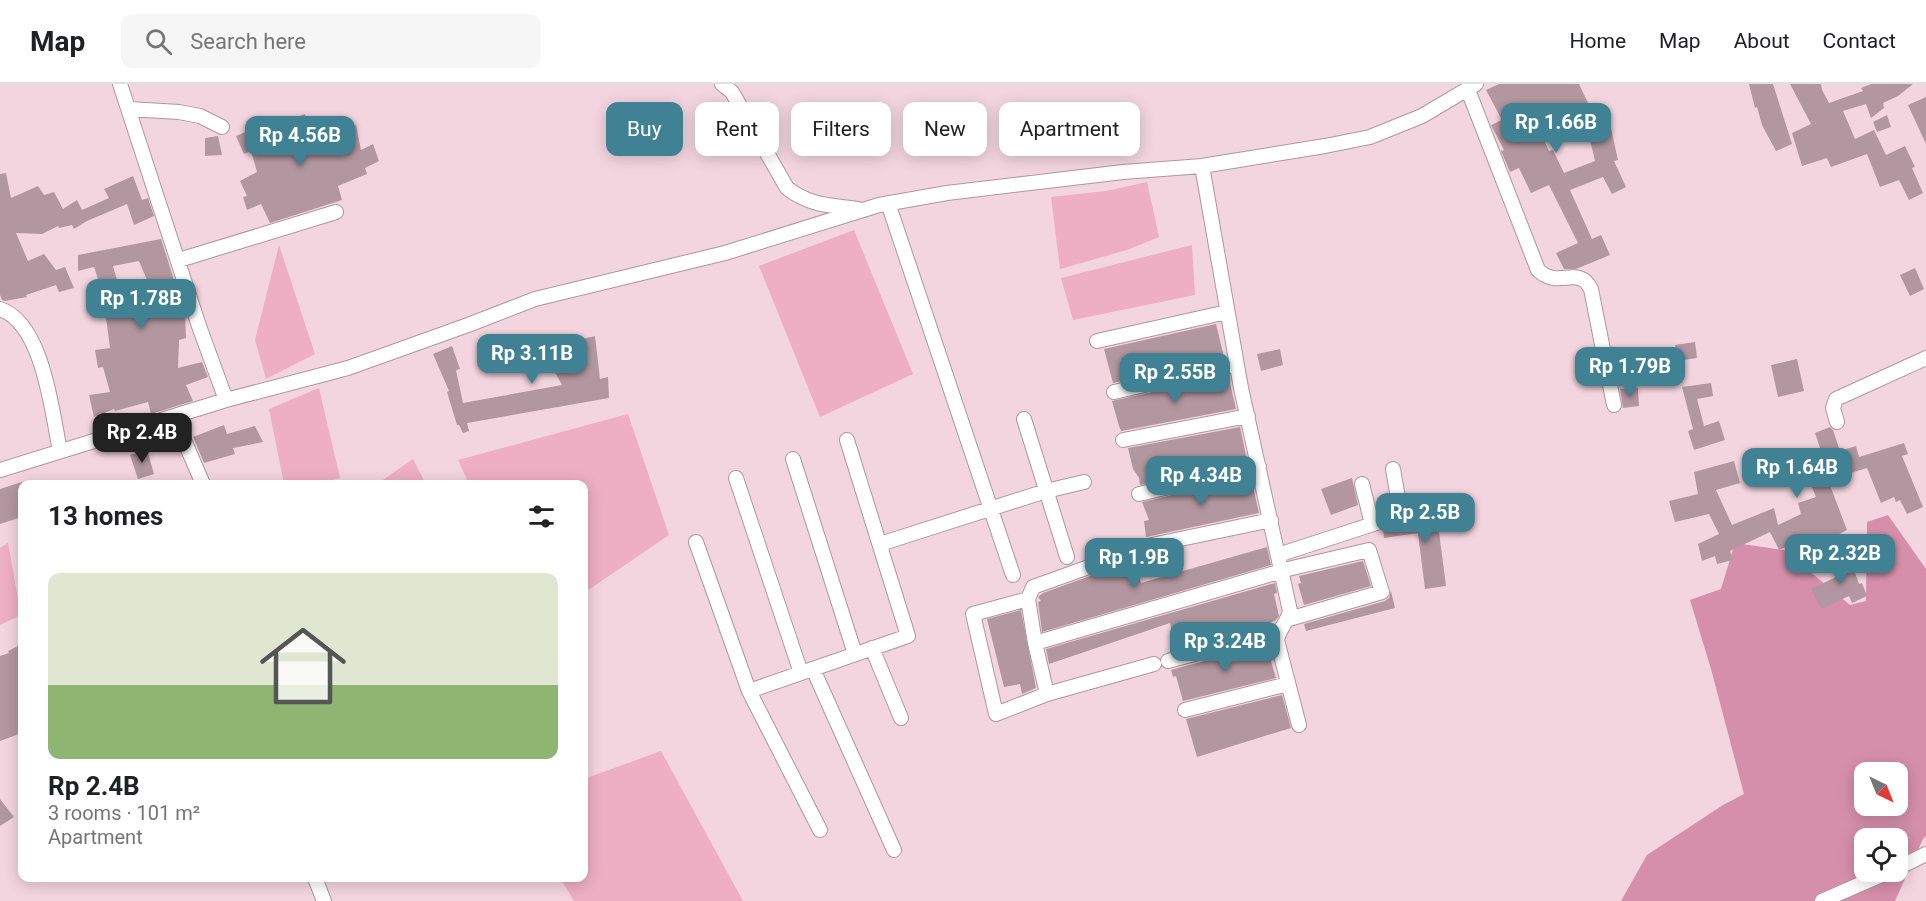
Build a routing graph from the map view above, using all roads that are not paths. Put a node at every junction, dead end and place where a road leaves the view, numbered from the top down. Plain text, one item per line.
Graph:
1 (120, 84) edge
2 (722, 84) edge
3 (1472, 87) edge
4 (129, 109) junction
5 (222, 128) dead end
6 (1202, 166) junction
7 (888, 203) junction
8 (863, 209) junction
9 (336, 212) dead end
10 (178, 260) junction
11 (0, 309) edge
12 (1227, 312) junction
13 (1097, 341) dead end
14 (1926, 358) edge
15 (1236, 363) junction
16 (1114, 392) dead end
17 (226, 400) junction
18 (1614, 405) dead end
19 (1248, 416) junction
20 (174, 417) junction
21 (1024, 419) dead end
22 (1837, 422) dead end
23 (847, 440) dead end
24 (1123, 440) dead end
25 (60, 451) junction
26 (794, 459) dead end
27 (1259, 466) junction
28 (1393, 469) dead end
29 (0, 470) edge
30 (736, 478) dead end
31 (201, 480) edge
32 (1084, 482) dead end
33 (1362, 484) dead end
34 (1046, 491) junction
35 (1138, 494) dead end
36 (991, 508) junction
37 (1271, 520) junction
38 (1372, 524) junction
39 (696, 542) dead end
40 (880, 544) junction
41 (1278, 555) junction
42 (1067, 558) dead end
43 (1285, 570) junction
44 (1013, 575) dead end
45 (1028, 599) junction
46 (1289, 619) junction
47 (1278, 632) junction
48 (1035, 644) junction
49 (872, 648) junction
50 (855, 654) junction
51 (1168, 661) dead end
52 (1154, 664) dead end
53 (807, 671) junction
54 (1288, 684) junction
55 (750, 691) junction
56 (1047, 694) junction
57 (1185, 710) dead end
58 (901, 718) dead end
59 (1299, 725) dead end
60 (820, 830) dead end
61 (894, 850) dead end
62 (1926, 855) edge
63 (1908, 863) edge
64 (317, 882) edge
65 (1865, 882) edge
66 (324, 901) edge
67 (1822, 901) edge

1 - 4 street
2 - 8 street
3 - 6 street
3 - 18 street
4 - 5 street
4 - 10 street
6 - 7 street
6 - 12 street
7 - 8 street
7 - 36 street
8 - 17 street
9 - 10 street
10 - 17 street
11 - 25 street
12 - 13 street
12 - 15 street
14 - 22 street
15 - 16 street
15 - 19 street
17 - 20 street
19 - 24 street
19 - 27 street
20 - 25 street
20 - 31 street
21 - 34 street
23 - 40 street
25 - 29 street
26 - 50 street
27 - 35 street
27 - 37 street
28 - 38 street
30 - 53 street
32 - 34 street
33 - 38 street
34 - 36 street
34 - 42 street
36 - 40 street
36 - 44 street
37 - 41 street
37 - 45 street
38 - 41 street
39 - 55 street
40 - 49 street
41 - 43 street
43 - 46 street
43 - 46 street
43 - 48 street
45 - 48 street
45 - 56 street
46 - 47 street
47 - 51 street
47 - 54 street
48 - 56 street
49 - 50 street
49 - 58 street
50 - 53 street
52 - 56 street
53 - 55 street
53 - 61 street
54 - 57 street
54 - 59 street
55 - 60 street
62 - 63 street
64 - 66 street
65 - 67 street

